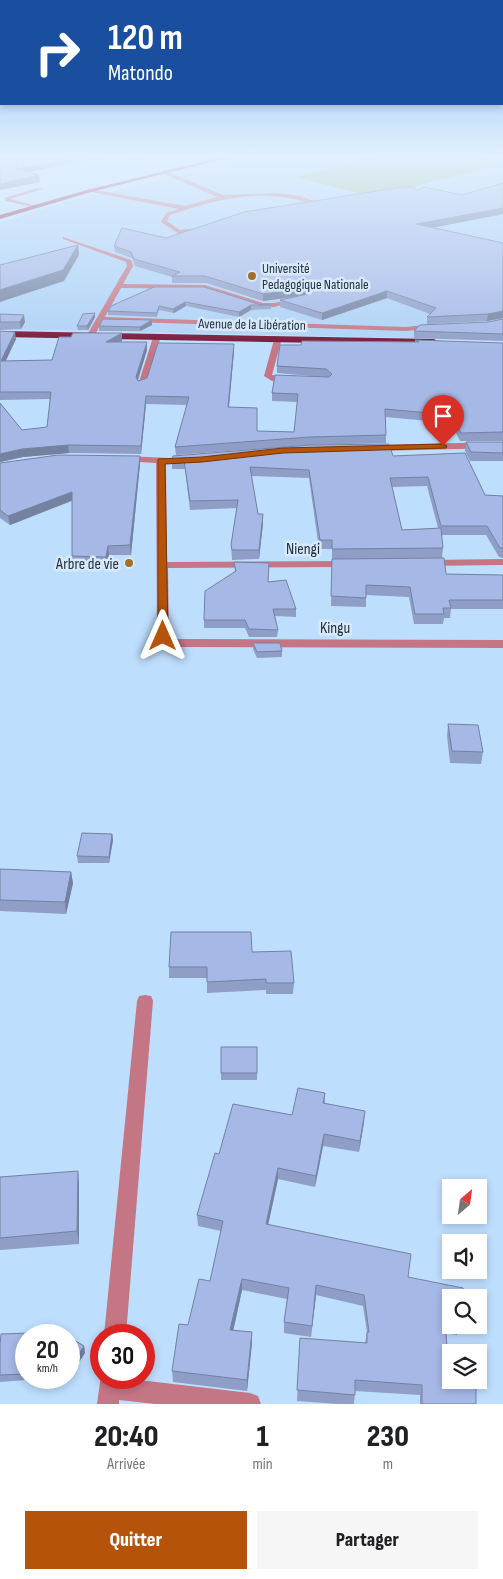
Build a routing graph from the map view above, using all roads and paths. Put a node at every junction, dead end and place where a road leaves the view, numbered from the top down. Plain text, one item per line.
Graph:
1 (165, 223) edge
2 (204, 227) edge
3 (65, 238) dead end
4 (93, 248) junction
5 (84, 251) dead end
6 (118, 286) junction
7 (304, 299) edge
8 (99, 319) junction
9 (441, 326) edge
10 (0, 334) edge
11 (91, 335) junction
12 (157, 336) junction
13 (278, 338) junction
14 (441, 343) edge
15 (299, 380) edge
16 (142, 385) edge
17 (503, 445) edge
18 (363, 448) edge
19 (111, 458) edge
20 (161, 461) junction
21 (178, 461) edge
22 (503, 562) edge
23 (414, 563) edge
24 (355, 564) edge
25 (162, 565) junction
26 (503, 644) edge
27 (145, 1001) dead end
28 (116, 1324) edge
29 (110, 1390) edge
30 (250, 1404) edge

1 - 2 street
3 - 4 street
4 - 5 street
4 - 6 street
6 - 7 street
6 - 8 street
8 - 9 street
8 - 11 street
10 - 11 highway, Avenue de la Libération
11 - 12 highway, Avenue de la Libération
12 - 13 highway, Avenue de la Libération
12 - 16 street
13 - 14 highway, Avenue de la Libération
13 - 15 street
17 - 18 street
19 - 20 street
20 - 21 street
20 - 25 street
22 - 23 street
24 - 25 street, Niengi
25 - 26 street, Kingu
27 - 28 street
29 - 30 street

